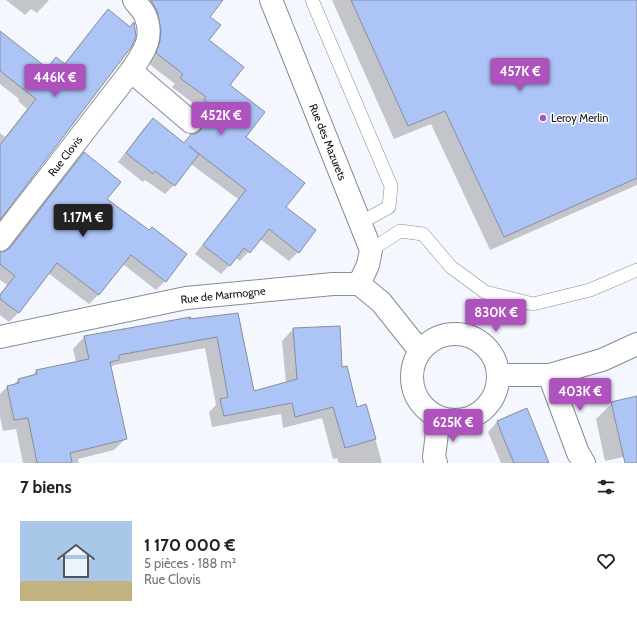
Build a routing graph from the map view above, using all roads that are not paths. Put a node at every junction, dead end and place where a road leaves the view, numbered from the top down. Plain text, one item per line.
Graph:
1 (134, 0) edge
2 (271, 0) edge
3 (312, 0) edge
4 (131, 71) junction
5 (191, 122) dead end
6 (360, 223) junction
7 (0, 240) edge
8 (371, 250) junction
9 (637, 270) edge
10 (358, 284) junction
11 (0, 337) edge
12 (637, 344) edge
13 (420, 351) junction
14 (499, 375) junction
15 (549, 376) junction
16 (439, 417) junction
17 (436, 463) edge
18 (584, 463) edge

1 - 4 street, Rue Clovis
2 - 6 street, Rue des Mazurets
3 - 6 lane
4 - 5 street
4 - 7 street, Rue Clovis
6 - 8 street, Rue des Mazurets
8 - 9 lane
8 - 10 street
10 - 11 street, Rue de Marmogne
10 - 13 street
12 - 15 street
13 - 14 street
13 - 16 street
14 - 15 street
14 - 16 street
15 - 18 street
16 - 17 street

